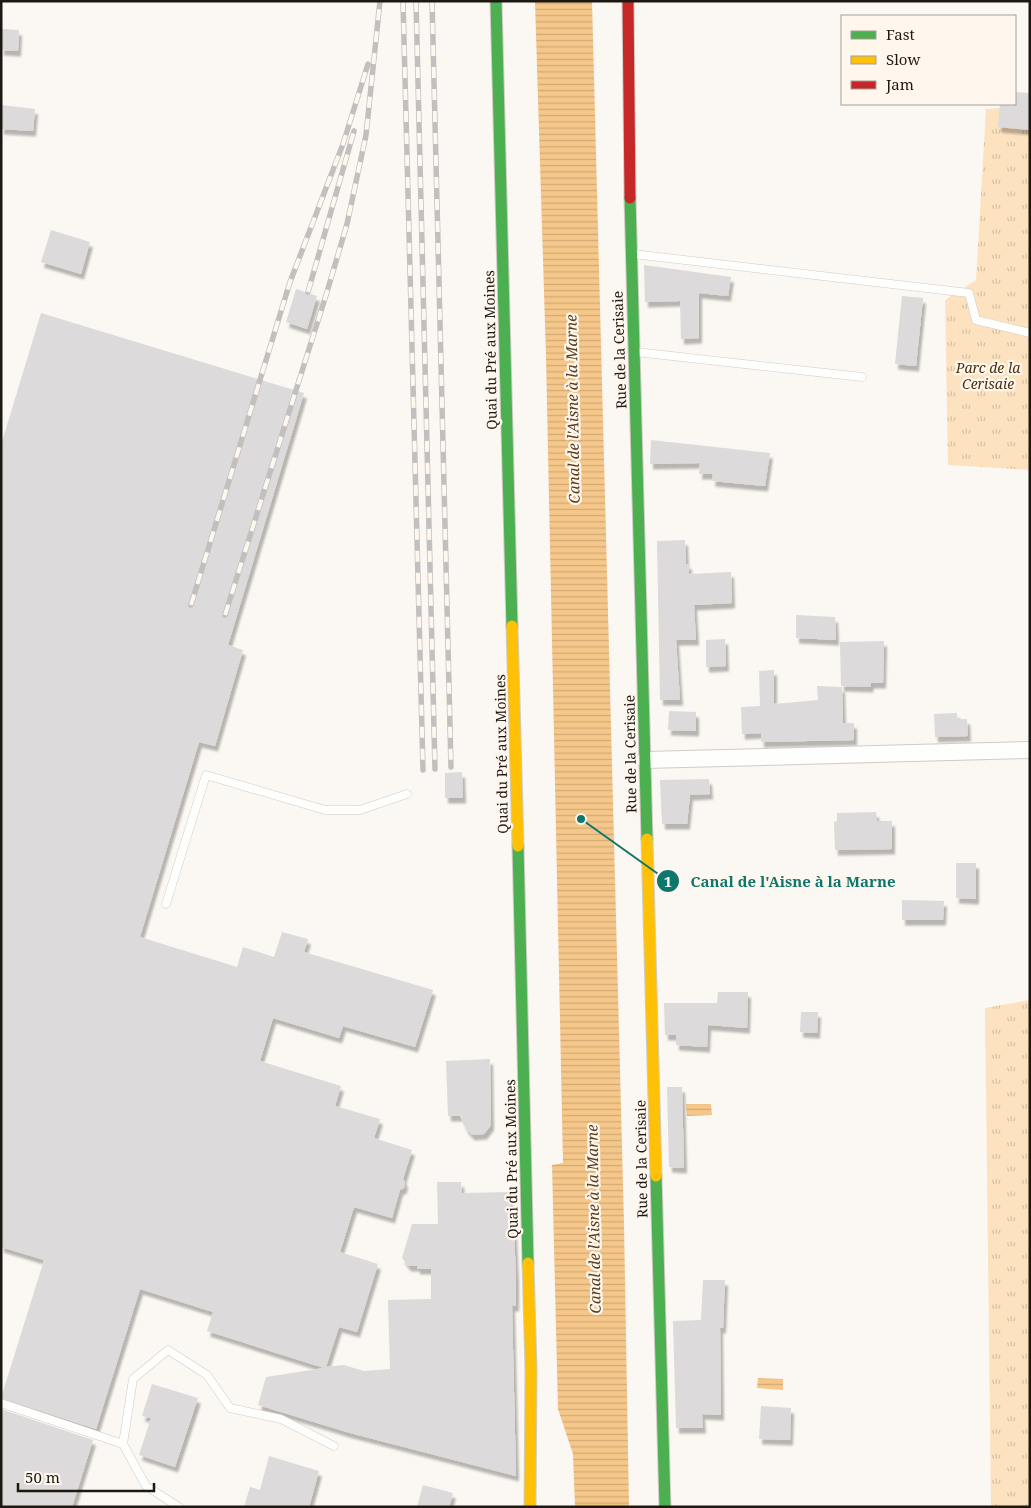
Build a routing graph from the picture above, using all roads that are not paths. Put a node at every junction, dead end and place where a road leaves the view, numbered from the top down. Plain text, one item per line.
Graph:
1 (496, 1) edge
2 (628, 1) edge
3 (631, 254) junction
4 (1030, 333) edge
5 (634, 352) junction
6 (862, 377) dead end
7 (1030, 750) edge
8 (645, 760) junction
9 (407, 794) dead end
10 (166, 904) dead end
11 (1, 1403) edge
12 (123, 1444) junction
13 (334, 1446) dead end
14 (179, 1507) edge
15 (530, 1507) edge
16 (665, 1507) edge

1 - 15 street, Quai du Pré aux Moines
2 - 3 street, Rue de la Cerisaie
3 - 4 lane
3 - 5 street, Rue de la Cerisaie
5 - 6 lane
5 - 8 street, Rue de la Cerisaie
7 - 8 street
8 - 16 street, Rue de la Cerisaie
9 - 10 lane
11 - 12 lane
12 - 13 lane
12 - 14 lane

